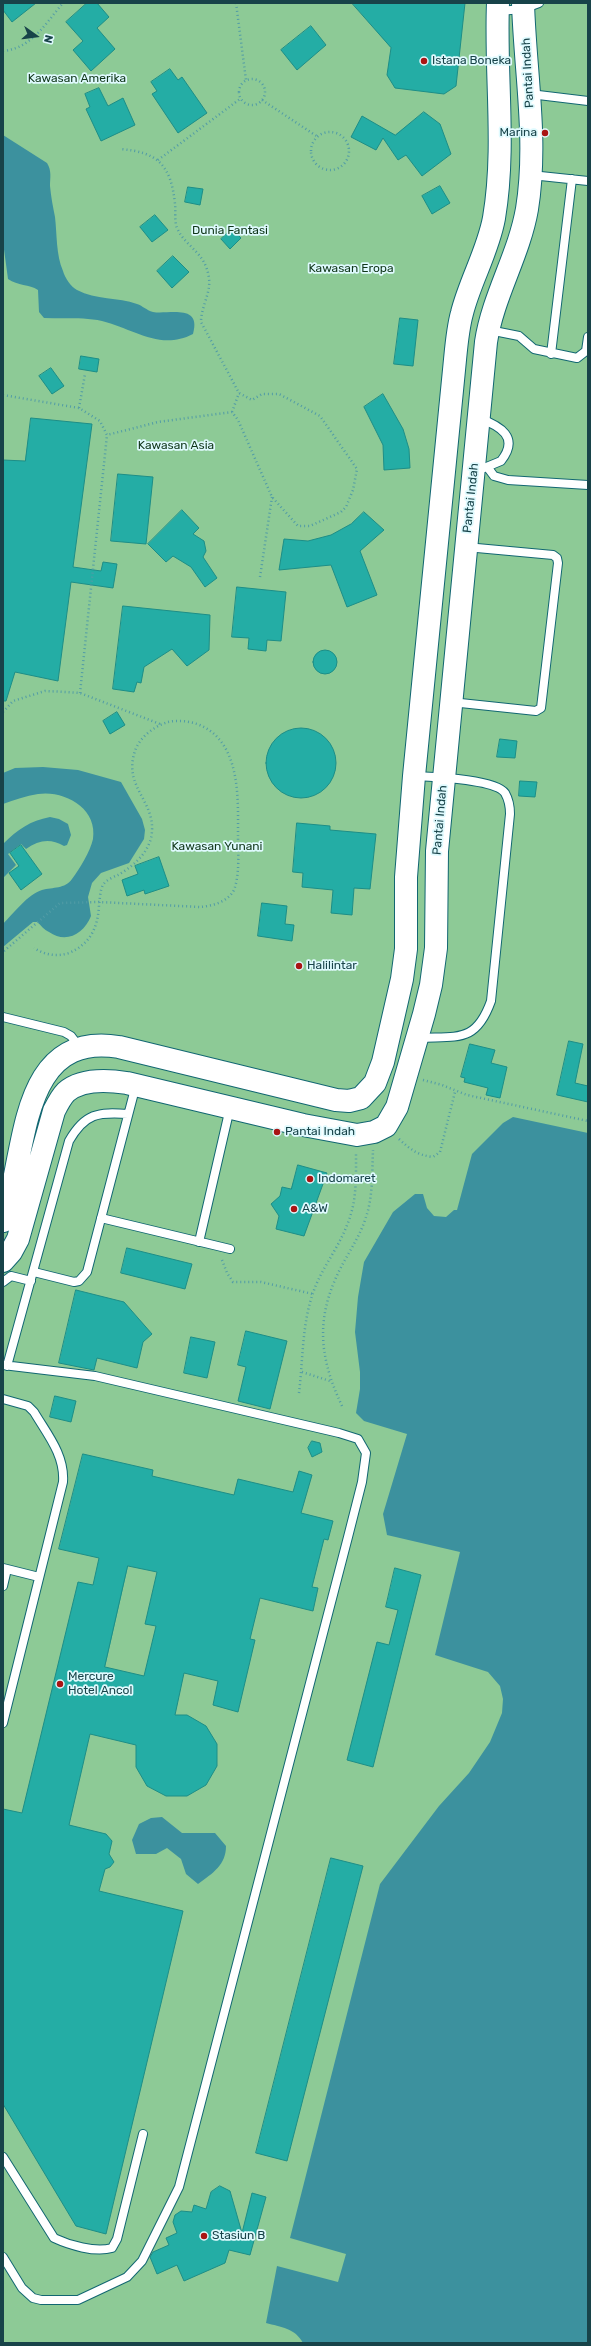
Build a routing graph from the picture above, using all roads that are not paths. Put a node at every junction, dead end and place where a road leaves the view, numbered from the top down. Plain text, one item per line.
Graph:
1 (529, 5) edge
2 (498, 7) edge
3 (530, 94) junction
4 (588, 101) edge
5 (530, 175) junction
6 (572, 179) junction
7 (588, 181) edge
8 (488, 329) junction
9 (588, 337) edge
10 (551, 354) junction
11 (478, 418) junction
12 (481, 469) junction
13 (588, 485) edge
14 (465, 547) junction
15 (450, 701) junction
16 (414, 776) junction
17 (443, 778) junction
18 (3, 1018) edge
19 (418, 1038) junction
20 (80, 1048) junction
21 (136, 1084) junction
22 (230, 1107) junction
23 (128, 1114) junction
24 (101, 1218) junction
25 (3, 1221) edge
26 (199, 1242) junction
27 (230, 1249) dead end
28 (3, 1261) edge
29 (34, 1272) junction
30 (31, 1281) junction
31 (3, 1282) edge
32 (5, 1365) edge
33 (3, 1399) edge
34 (5, 1569) edge
35 (39, 1577) junction
36 (3, 1586) edge
37 (3, 1723) edge
38 (143, 2134) dead end
39 (3, 2157) edge
40 (3, 2257) edge

1 - 2 lane
1 - 3 street, Pantai Indah
2 - 16 street
3 - 4 lane
3 - 5 street, Pantai Indah
5 - 6 lane
5 - 8 street, Pantai Indah
6 - 7 lane
6 - 10 lane
8 - 10 lane
8 - 11 street, Pantai Indah
9 - 10 lane
11 - 12 street, Pantai Indah
11 - 12 lane
12 - 13 lane
12 - 14 street, Pantai Indah
14 - 15 street, Pantai Indah
14 - 15 lane
15 - 17 street, Pantai Indah
16 - 17 lane
16 - 20 street
17 - 19 street, Pantai Indah
17 - 19 lane
18 - 20 lane
19 - 22 street, Pantai Indah
20 - 25 street
21 - 22 street
21 - 23 lane
21 - 28 street
22 - 26 lane
23 - 24 lane
23 - 29 lane
24 - 26 lane
24 - 29 lane
26 - 27 lane
29 - 30 lane
30 - 31 lane
30 - 32 lane
32 - 40 lane
33 - 35 lane
34 - 35 lane
34 - 36 lane
35 - 37 lane
38 - 39 lane

